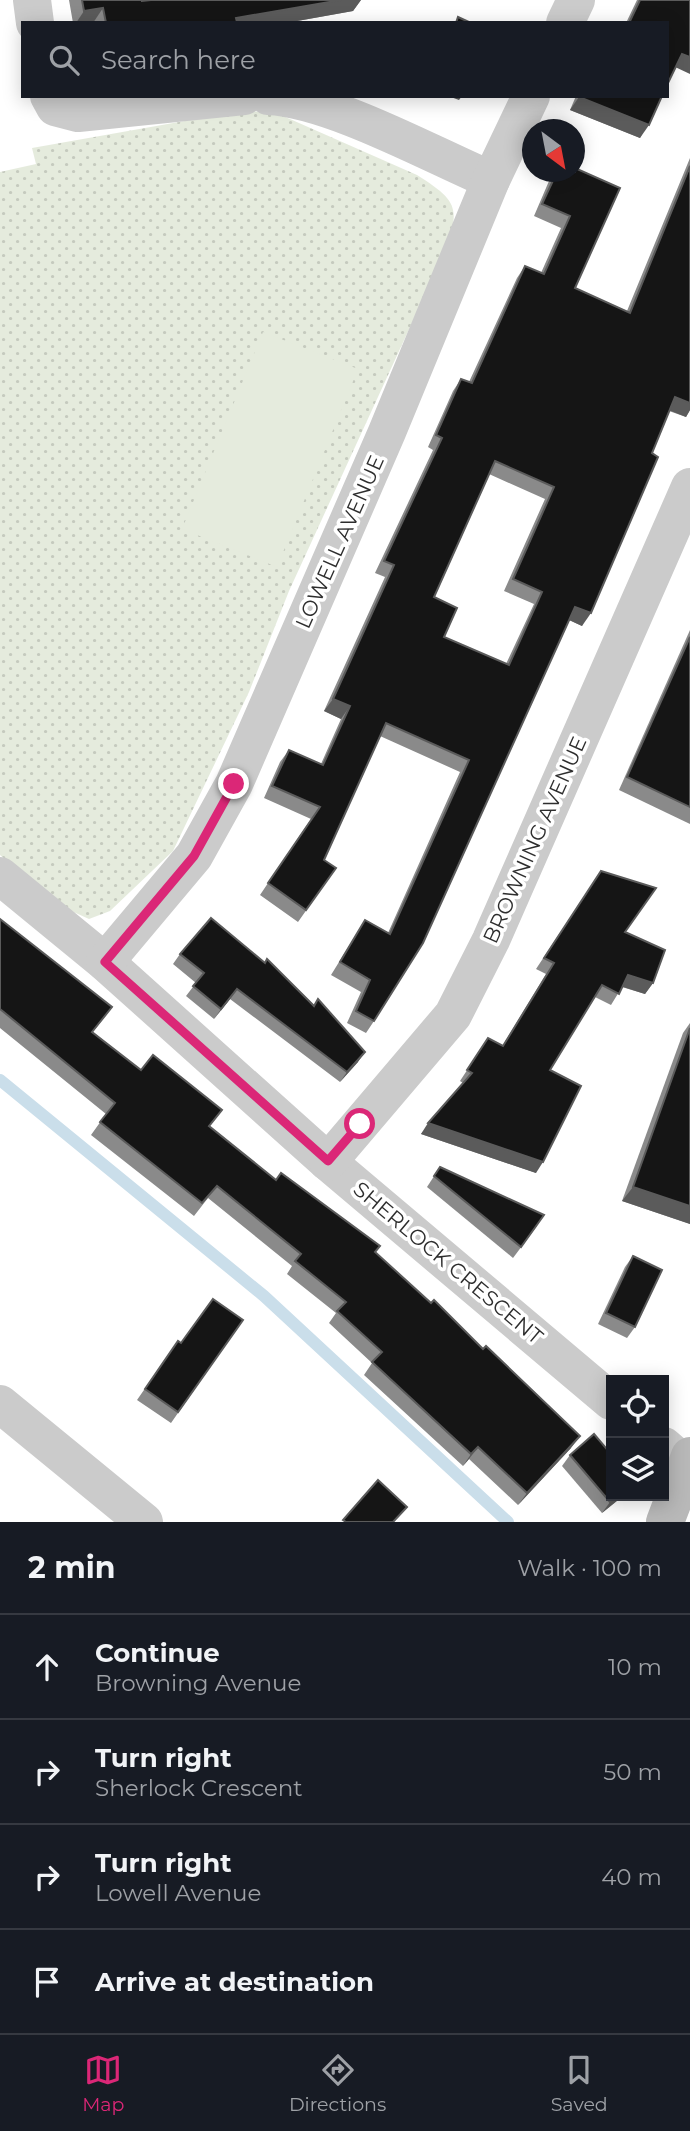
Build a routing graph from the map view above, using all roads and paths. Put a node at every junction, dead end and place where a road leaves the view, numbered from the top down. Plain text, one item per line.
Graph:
1 (32, 0) edge
2 (576, 0) edge
3 (35, 21) edge
4 (566, 21) edge
5 (50, 98) edge
6 (224, 98) edge
7 (293, 98) edge
8 (530, 98) edge
9 (491, 180) junction
10 (690, 487) edge
11 (0, 876) edge
12 (105, 962) junction
13 (328, 1161) junction
14 (606, 1398) edge
15 (0, 1404) edge
16 (680, 1456) edge
17 (144, 1522) edge
18 (664, 1522) edge

1 - 3 street
2 - 4 street
5 - 6 street
7 - 9 street
8 - 9 street, LOWELL AVENUE
9 - 12 street, LOWELL AVENUE
10 - 13 street, BROWNING AVENUE
11 - 12 street, SHERLOCK CRESCENT
12 - 13 street, SHERLOCK CRESCENT
13 - 14 street, SHERLOCK CRESCENT
15 - 17 street
16 - 18 street

